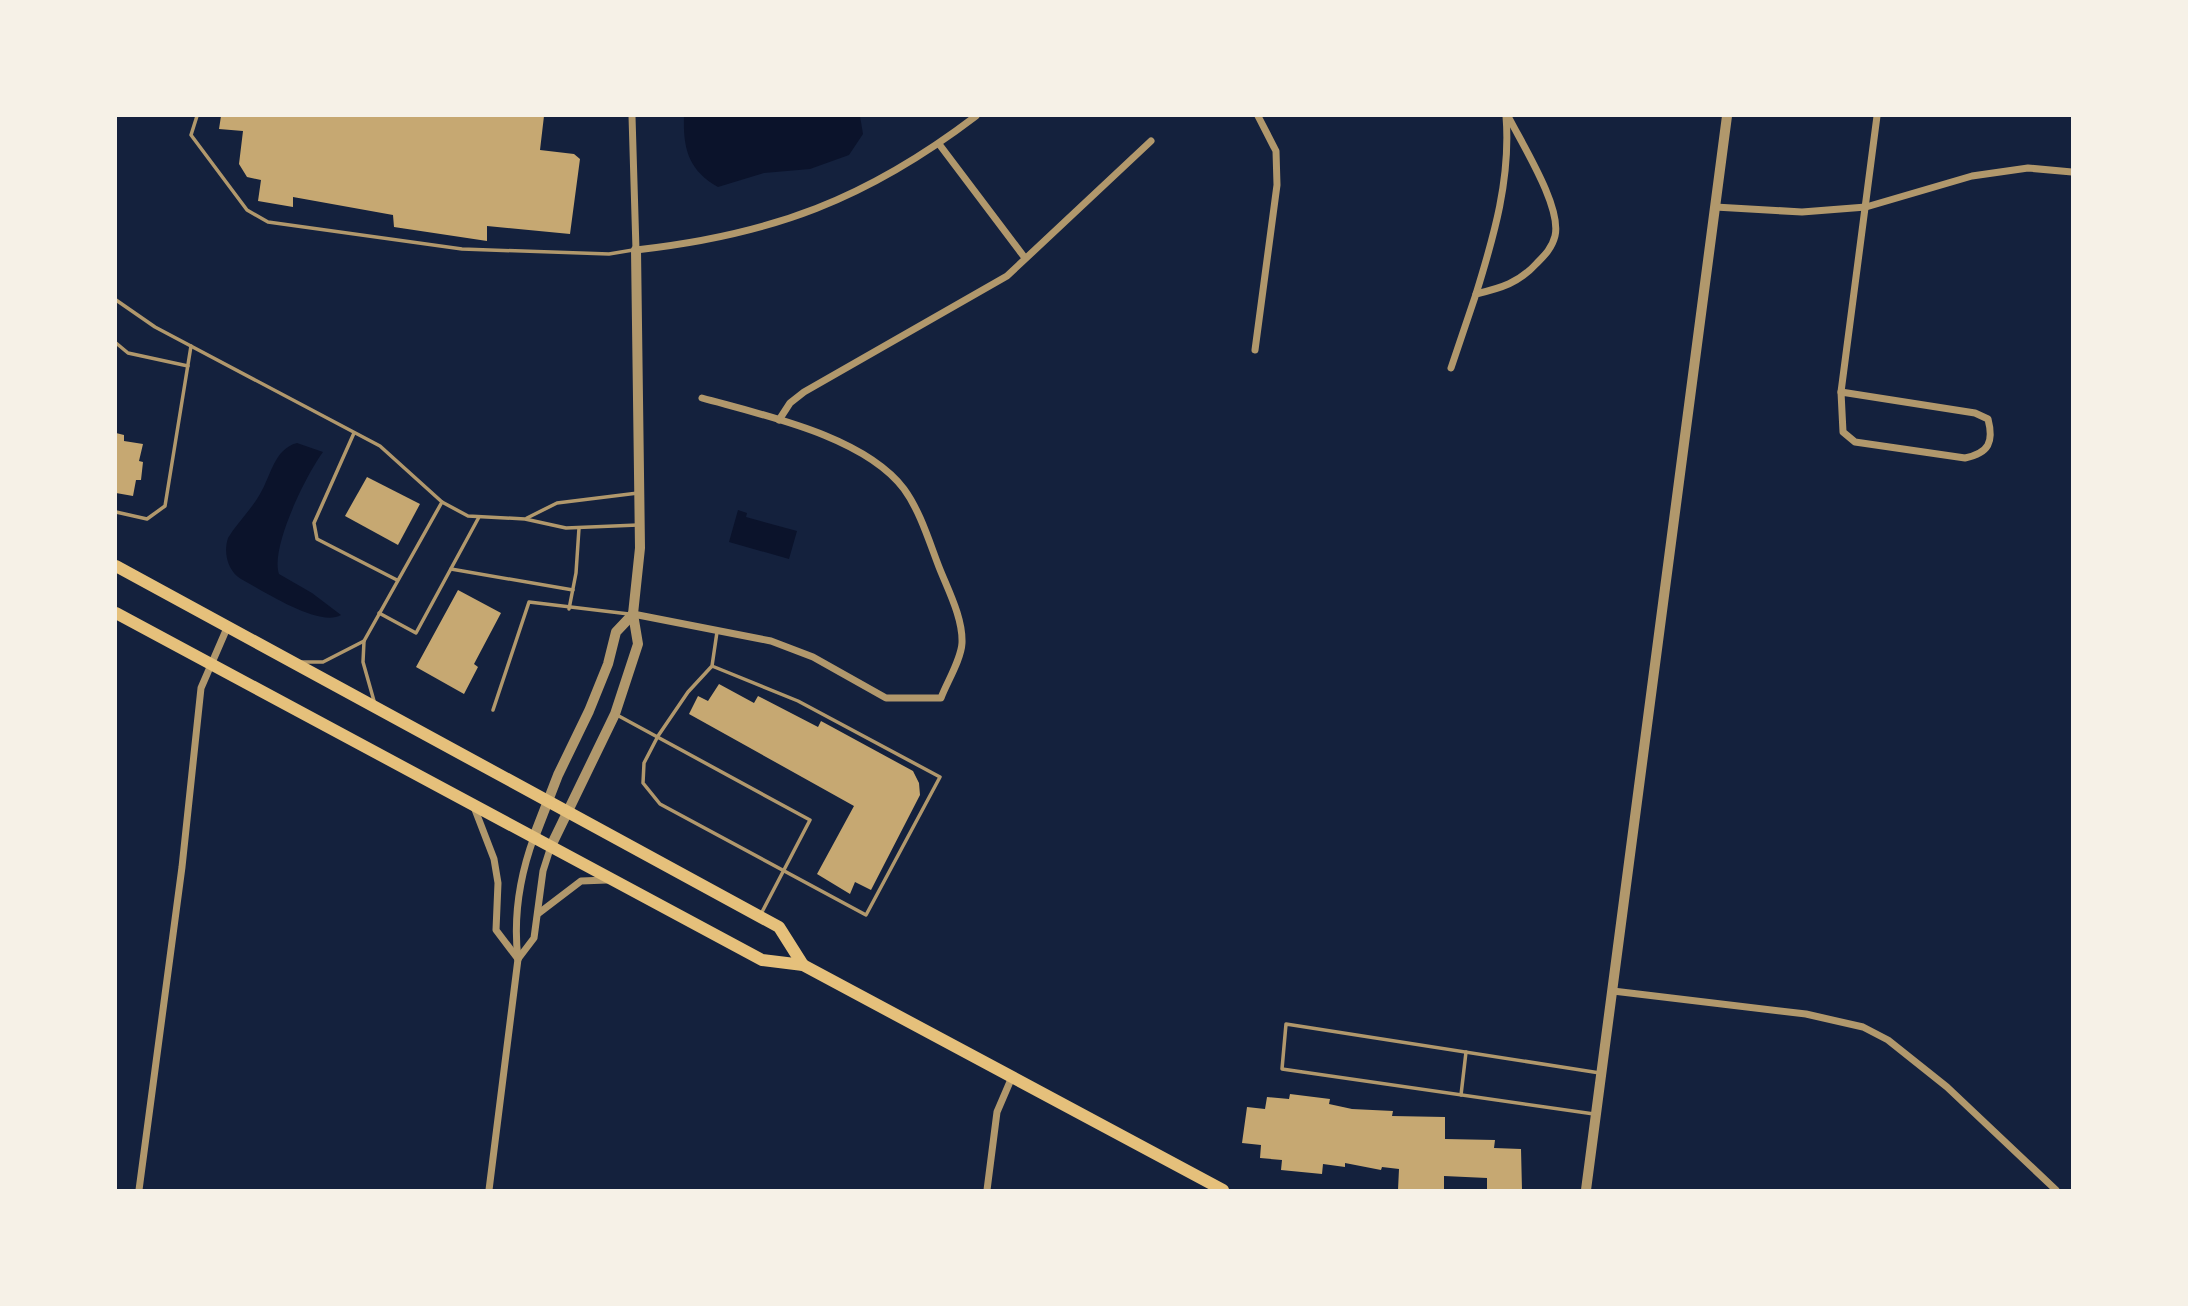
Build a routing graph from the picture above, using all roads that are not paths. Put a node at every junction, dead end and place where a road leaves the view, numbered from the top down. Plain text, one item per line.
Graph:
1 (197, 116) edge
2 (632, 116) edge
3 (976, 116) edge
4 (1258, 116) edge
5 (1507, 116) edge
6 (1727, 116) edge
7 (1877, 116) edge
8 (1151, 141) dead end
9 (939, 144) junction
10 (2073, 172) edge
11 (1715, 207) junction
12 (1866, 207) junction
13 (636, 250) junction
14 (1025, 258) junction
15 (1476, 294) junction
16 (116, 300) edge
17 (116, 343) edge
18 (191, 346) junction
19 (1255, 350) dead end
20 (188, 366) junction
21 (1451, 368) dead end
22 (1841, 392) junction
23 (702, 398) dead end
24 (779, 420) junction
25 (354, 433) junction
26 (640, 493) junction
27 (442, 502) junction
28 (116, 512) edge
29 (479, 517) junction
30 (525, 519) junction
31 (640, 525) junction
32 (579, 528) junction
33 (116, 566) edge
34 (451, 569) junction
35 (398, 580) junction
36 (573, 590) junction
37 (569, 609) junction
38 (116, 613) edge
39 (379, 613) junction
40 (633, 614) junction
41 (227, 628) junction
42 (718, 629) junction
43 (364, 641) junction
44 (290, 661) junction
45 (210, 665) junction
46 (712, 666) junction
47 (376, 707) junction
48 (493, 710) dead end
49 (615, 714) junction
50 (658, 736) junction
51 (549, 800) junction
52 (473, 804) junction
53 (568, 811) junction
54 (534, 837) junction
55 (551, 846) junction
56 (784, 870) junction
57 (615, 881) junction
58 (538, 914) junction
59 (760, 916) junction
60 (518, 959) junction
61 (803, 965) junction
62 (1612, 991) junction
63 (1466, 1052) junction
64 (1602, 1073) junction
65 (1012, 1077) junction
66 (1461, 1095) junction
67 (1596, 1114) junction
68 (139, 1191) edge
69 (489, 1191) edge
70 (987, 1191) edge
71 (1223, 1191) edge
72 (1586, 1191) edge
73 (2056, 1191) edge

1 - 13 lane
2 - 13 street
3 - 9 street
4 - 19 street
5 - 15 street
5 - 15 street
6 - 11 street
7 - 12 street
8 - 14 street
9 - 13 street
9 - 14 street
10 - 12 street
11 - 12 street
11 - 62 street
12 - 22 street
13 - 26 street
14 - 24 street
15 - 21 street
16 - 18 lane
17 - 20 lane
18 - 20 lane
18 - 25 lane
20 - 28 lane
22 - 22 street
23 - 24 street
24 - 42 street
25 - 27 lane
25 - 35 lane
26 - 30 lane
26 - 31 street
27 - 29 lane
27 - 35 lane
29 - 30 lane
29 - 34 lane
30 - 32 lane
31 - 32 lane
31 - 40 street
32 - 36 lane
33 - 41 main road
34 - 36 lane
34 - 39 lane
35 - 39 lane
36 - 37 lane
37 - 40 lane
37 - 48 lane
38 - 45 main road
39 - 43 lane
40 - 42 street
40 - 49 street
40 - 51 street
41 - 44 main road
41 - 45 street
42 - 46 lane
43 - 44 lane
43 - 47 lane
44 - 47 main road
45 - 52 main road
45 - 68 street
46 - 50 lane
46 - 56 lane
47 - 51 main road
49 - 50 lane
49 - 53 street
50 - 56 lane
50 - 56 lane
51 - 53 main road
51 - 54 street
52 - 54 main road
52 - 60 street
53 - 55 street
53 - 59 main road
54 - 55 main road
54 - 60 street
55 - 57 main road
55 - 58 street
56 - 59 lane
57 - 58 street
57 - 61 main road
58 - 60 street
59 - 61 main road
60 - 69 street
61 - 65 main road
62 - 64 street
62 - 73 street
63 - 64 lane
63 - 66 lane
63 - 66 lane
64 - 67 street
65 - 70 street
65 - 71 main road
66 - 67 lane
67 - 72 street

